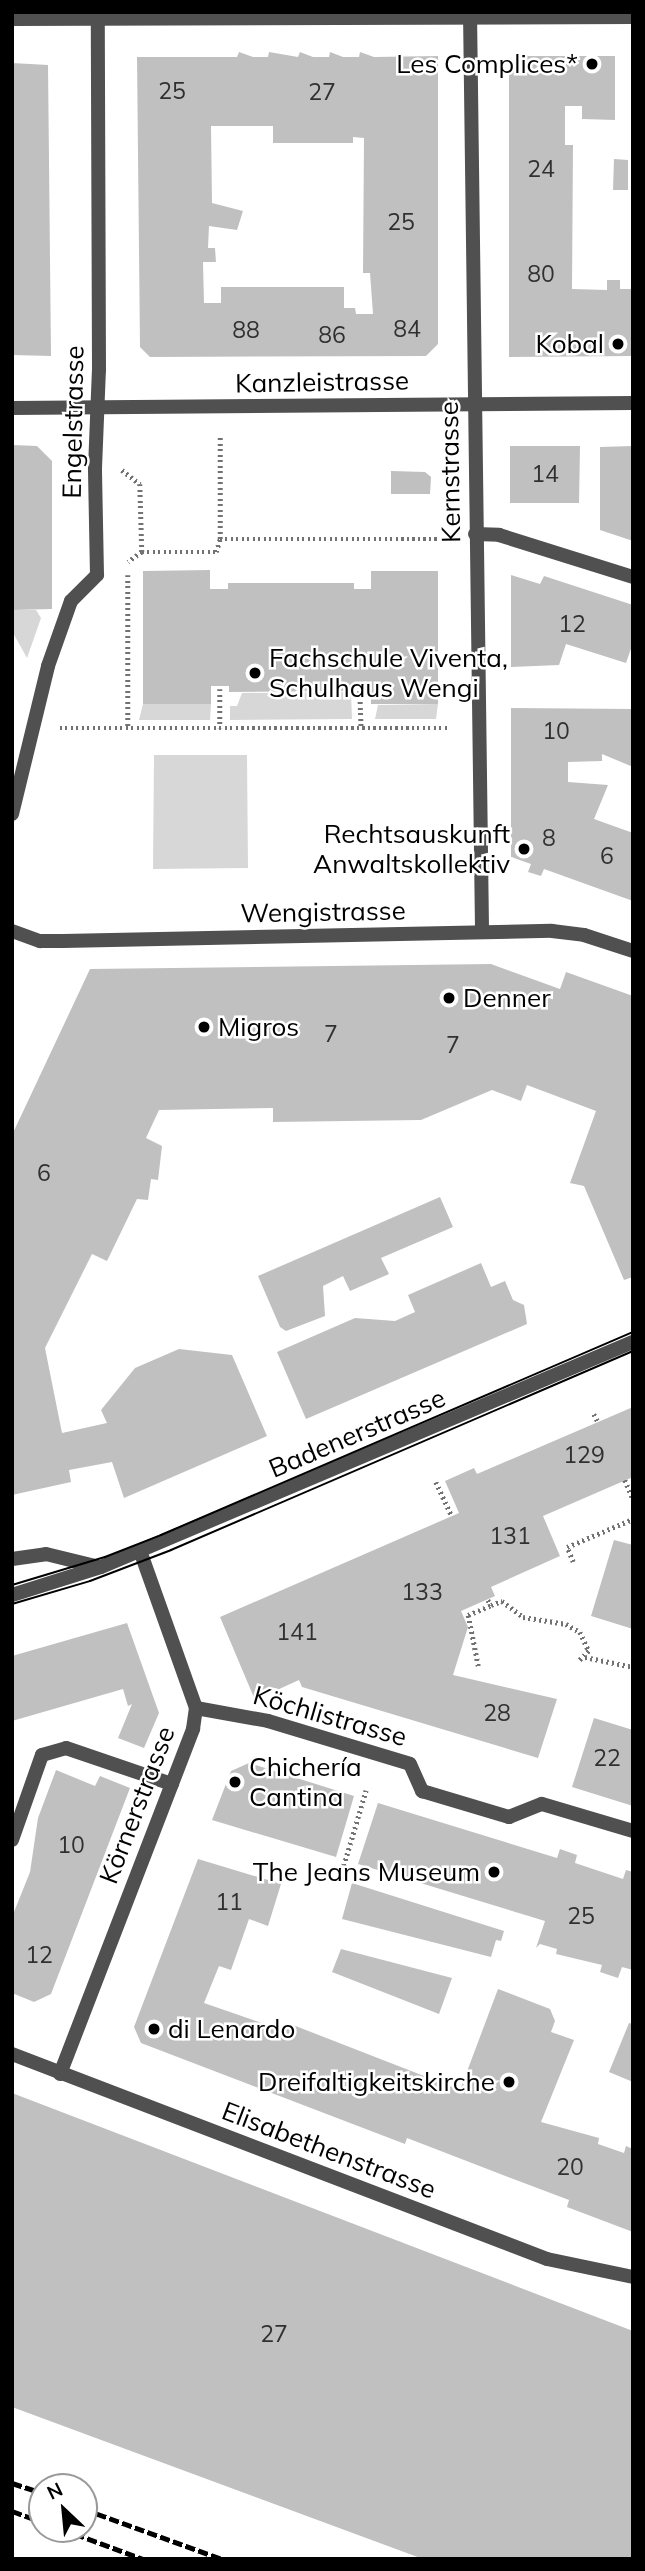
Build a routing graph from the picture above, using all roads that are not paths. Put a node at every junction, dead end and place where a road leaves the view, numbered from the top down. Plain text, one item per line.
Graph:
1 (470, 15) edge
2 (98, 17) edge
3 (633, 17) edge
4 (12, 19) edge
5 (633, 403) edge
6 (473, 404) junction
7 (12, 408) edge
8 (98, 410) junction
9 (475, 534) junction
10 (633, 578) edge
11 (12, 814) edge
12 (12, 931) edge
13 (482, 932) junction
14 (633, 951) edge
15 (633, 1342) edge
16 (140, 1551) junction
17 (12, 1559) edge
18 (101, 1567) junction
19 (12, 1595) edge
20 (196, 1708) junction
21 (172, 1784) junction
22 (633, 1831) edge
23 (12, 1840) edge
24 (12, 2054) edge
25 (60, 2074) junction
26 (633, 2277) edge

1 - 2 street
1 - 3 street
1 - 6 street, Kernstrasse
2 - 4 street
2 - 8 street, Engelstrasse
5 - 6 street, Kanzleistrasse
6 - 8 street, Kanzleistrasse
6 - 9 street, Kernstrasse
7 - 8 street, Kanzleistrasse
8 - 11 street, Engelstrasse
9 - 10 street
9 - 13 street, Kernstrasse
12 - 13 street, Wengistrasse
13 - 14 street, Wengistrasse
15 - 16 street, Badenerstrasse
16 - 18 street, Badenerstrasse
16 - 20 street, Körnerstrasse
17 - 18 street
18 - 19 street, Badenerstrasse
20 - 21 street, Körnerstrasse
20 - 22 street, Köchlistrasse
21 - 23 street
21 - 25 street, Körnerstrasse
24 - 25 street, Elisabethenstrasse
25 - 26 street, Elisabethenstrasse

